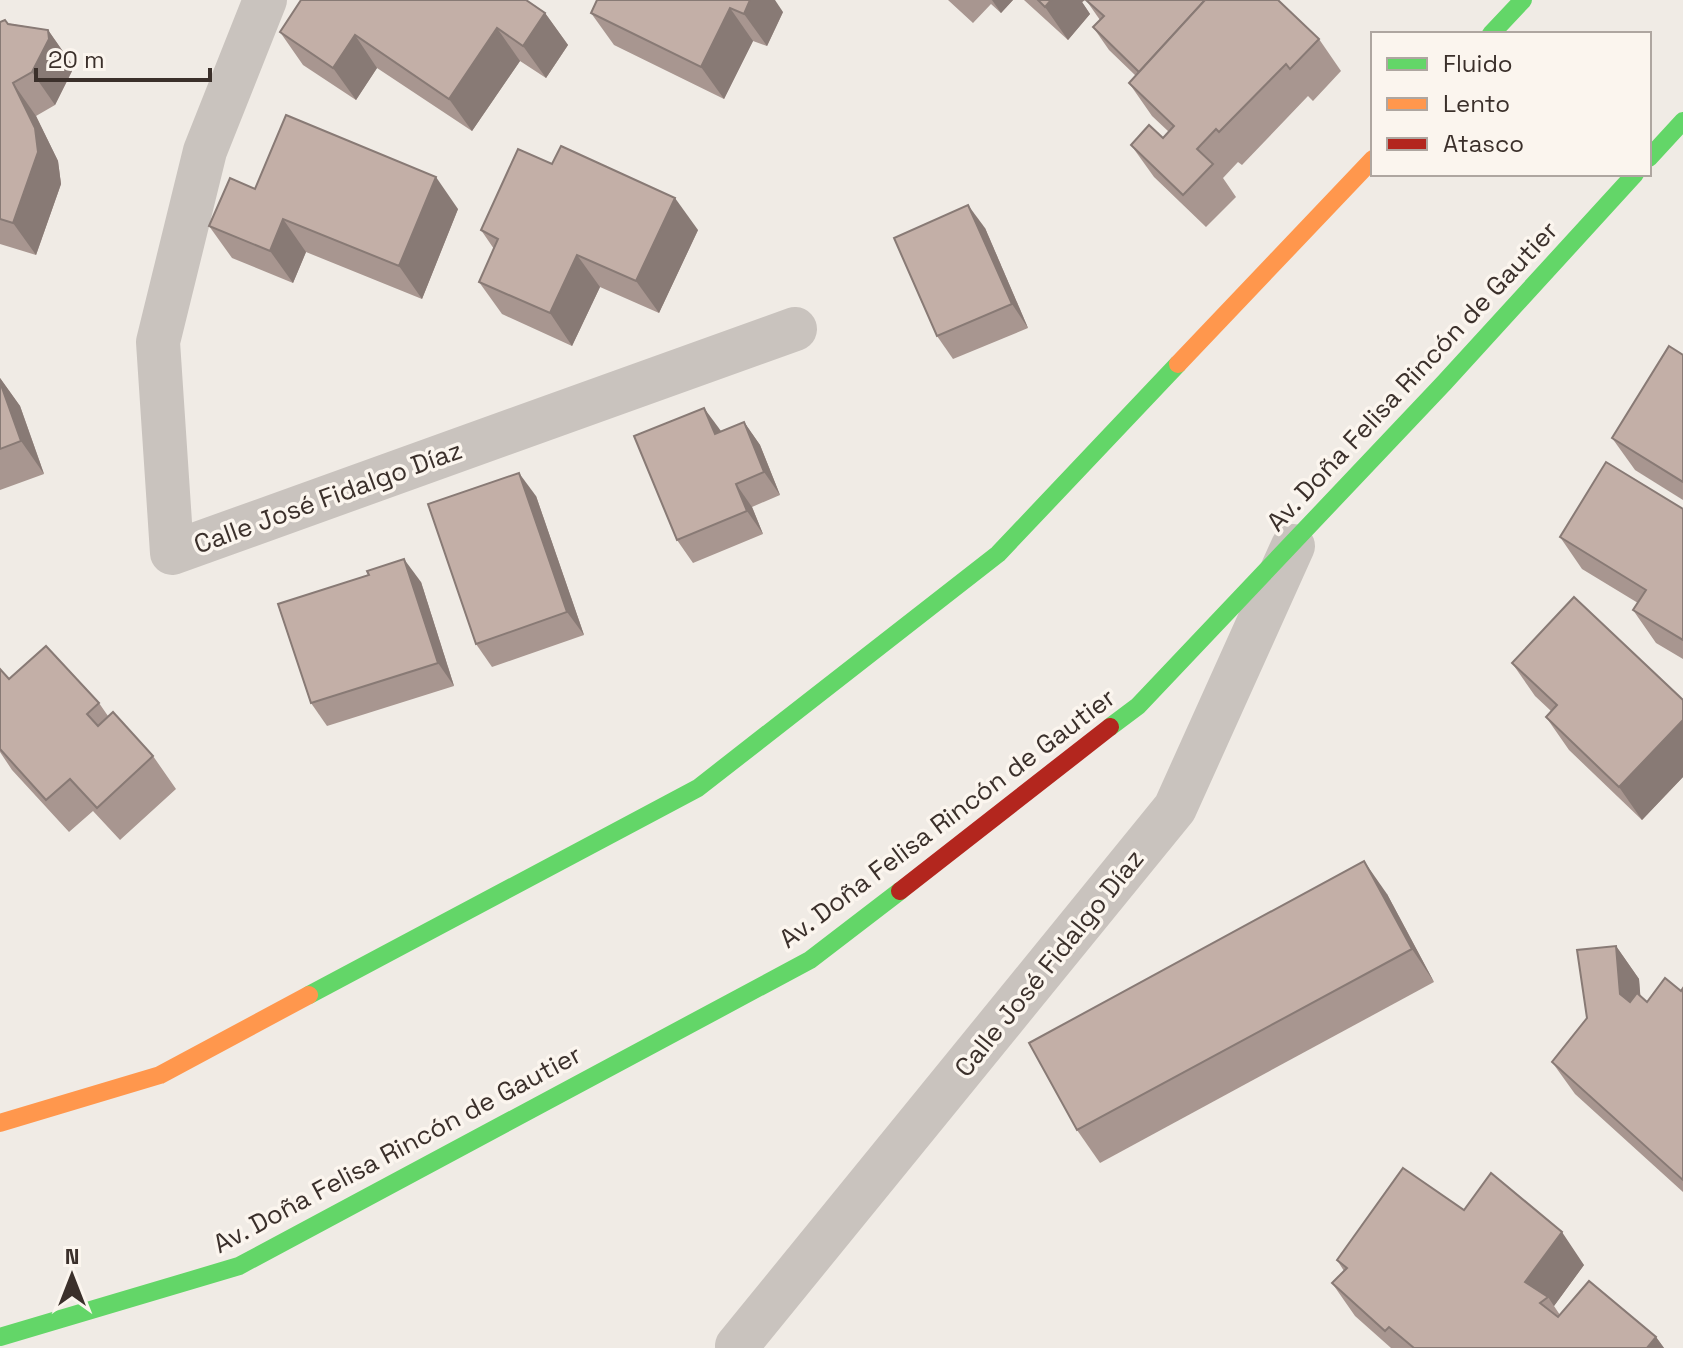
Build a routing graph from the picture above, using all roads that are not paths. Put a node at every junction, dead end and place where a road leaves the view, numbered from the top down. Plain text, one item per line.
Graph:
1 (265, 0) edge
2 (1523, 0) edge
3 (1493, 32) edge
4 (1683, 121) edge
5 (1651, 156) edge
6 (1371, 161) edge
7 (1633, 176) edge
8 (795, 329) dead end
9 (1297, 537) junction
10 (0, 1123) edge
11 (0, 1337) edge
12 (738, 1348) edge

1 - 8 street, Calle José Fidalgo Díaz
2 - 3 main road
4 - 5 main road
6 - 10 main road
7 - 9 main road, Av. Doña Felisa Rincón de Gautier
9 - 11 main road, Av. Doña Felisa Rincón de Gautier
9 - 12 street, Calle José Fidalgo Díaz

